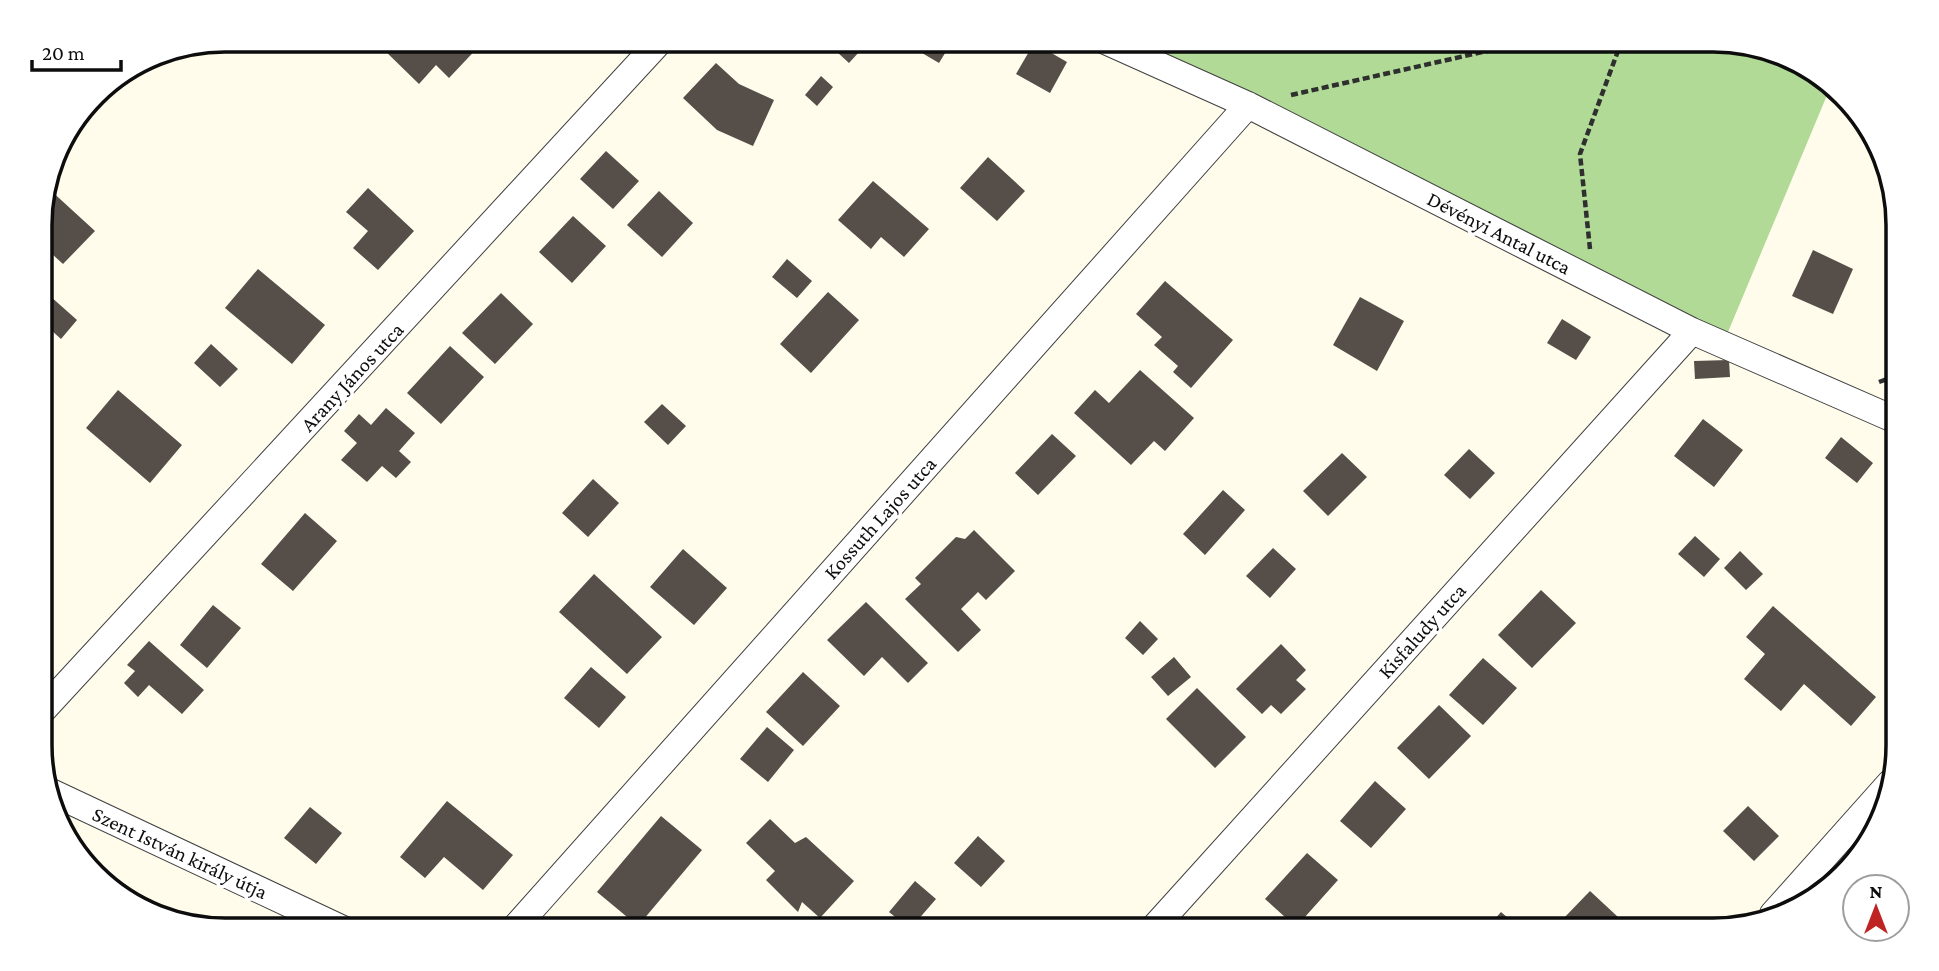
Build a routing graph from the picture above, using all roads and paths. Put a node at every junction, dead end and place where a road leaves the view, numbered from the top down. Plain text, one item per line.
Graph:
1 (650, 52) edge
2 (1130, 52) edge
3 (1483, 52) edge
4 (1618, 52) edge
5 (1248, 105) junction
6 (1593, 280) junction
7 (1692, 331) junction
8 (1886, 416) edge
9 (52, 701) edge
10 (60, 796) edge
11 (1876, 802) edge
12 (1835, 862) edge
13 (1787, 902) edge
14 (319, 918) edge
15 (524, 918) edge
16 (1162, 918) edge

1 - 9 street, Arany János utca
2 - 5 street, Dévényi Antal utca
3 - 5 path
4 - 6 path
5 - 6 street, Dévényi Antal utca
5 - 15 street, Kossuth Lajos utca
6 - 7 street, Dévényi Antal utca
7 - 8 street, Dévényi Antal utca
7 - 16 street, Kisfaludy utca
10 - 14 street, Szent István király útja
11 - 12 street
12 - 13 street

